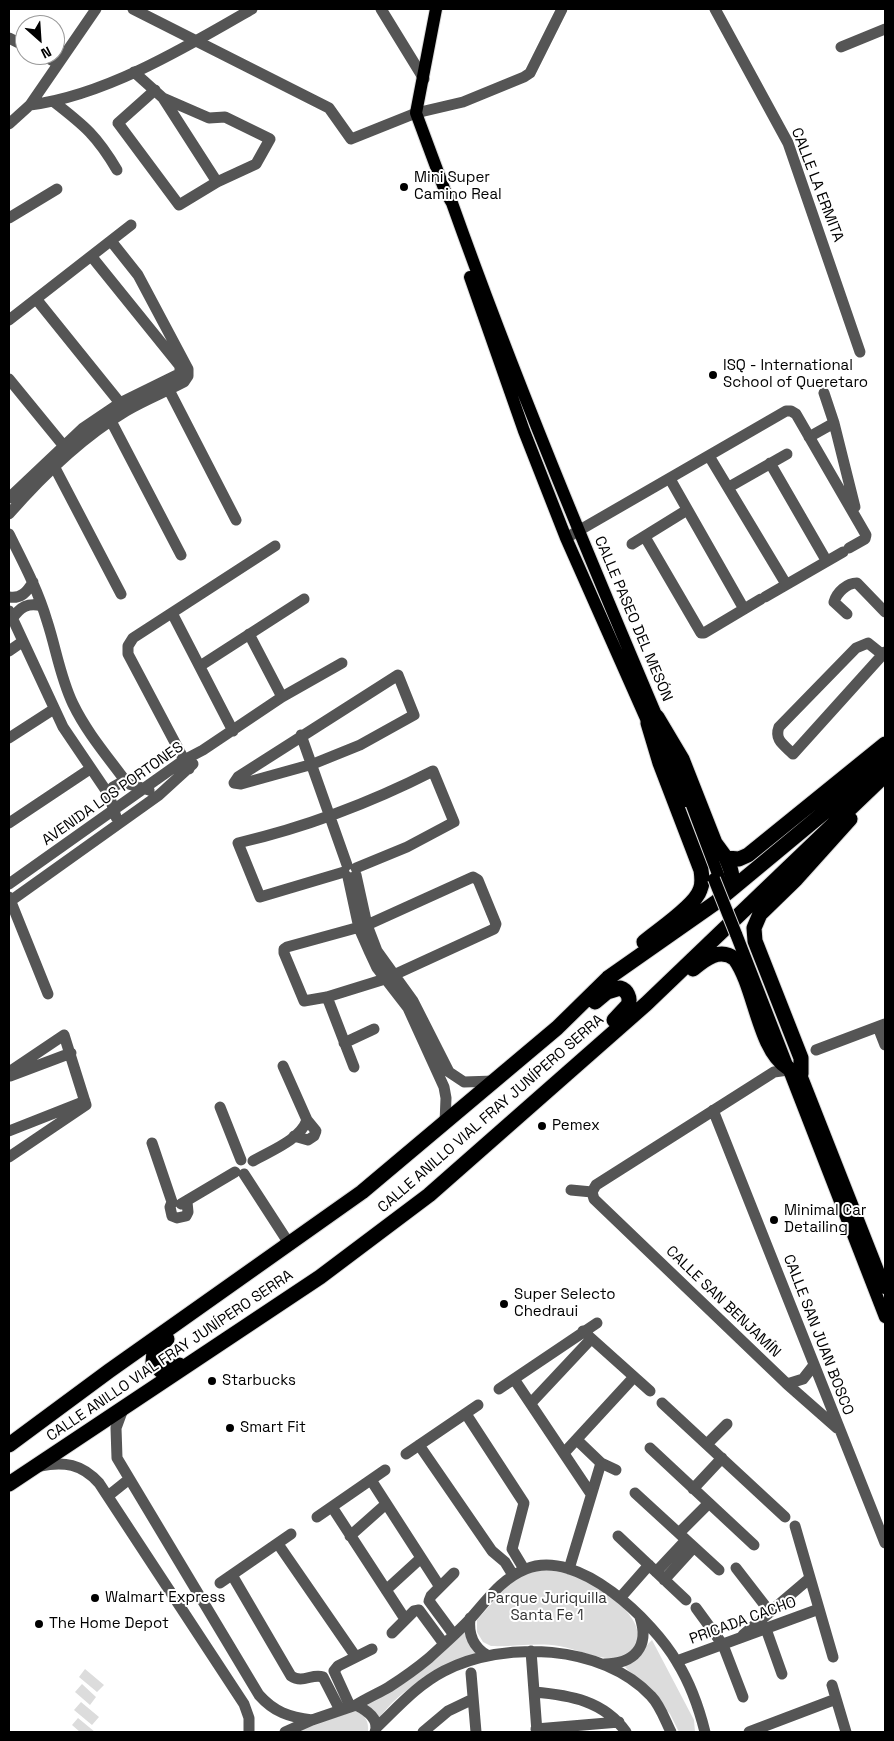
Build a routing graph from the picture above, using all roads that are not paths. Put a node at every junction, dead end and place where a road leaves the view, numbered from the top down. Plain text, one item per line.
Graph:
1 (96, 9) edge
2 (133, 9) edge
3 (252, 9) edge
4 (381, 9) edge
5 (436, 9) edge
6 (562, 9) edge
7 (715, 9) edge
8 (885, 29) edge
9 (197, 41) junction
10 (841, 47) dead end
11 (65, 52) edge
12 (56, 65) edge
13 (134, 72) junction
14 (424, 79) junction
15 (159, 94) junction
16 (54, 102) junction
17 (30, 105) junction
18 (416, 113) junction
19 (9, 124) edge
20 (117, 170) dead end
21 (217, 182) junction
22 (57, 189) dead end
23 (9, 218) edge
24 (131, 226) dead end
25 (111, 241) junction
26 (92, 257) junction
27 (37, 300) junction
28 (9, 320) edge
29 (490, 324) junction
30 (860, 352) dead end
31 (184, 375) junction
32 (9, 379) edge
33 (169, 390) junction
34 (824, 394) dead end
35 (120, 403) junction
36 (111, 421) junction
37 (834, 423) junction
38 (86, 432) junction
39 (809, 437) junction
40 (63, 444) junction
41 (786, 454) dead end
42 (709, 456) junction
43 (770, 464) junction
44 (54, 466) junction
45 (670, 479) junction
46 (729, 487) junction
47 (10, 494) edge
48 (687, 510) junction
49 (9, 514) edge
50 (236, 520) dead end
51 (858, 521) junction
52 (578, 531) junction
53 (9, 534) edge
54 (645, 536) junction
55 (566, 538) junction
56 (632, 544) dead end
57 (275, 546) dead end
58 (181, 555) dead end
59 (826, 560) junction
60 (32, 582) junction
61 (786, 584) junction
62 (121, 594) dead end
63 (9, 597) edge
64 (304, 599) dead end
65 (42, 606) junction
66 (744, 609) junction
67 (885, 612) edge
68 (172, 613) junction
69 (847, 614) dead end
70 (10, 615) edge
71 (249, 634) junction
72 (22, 642) junction
73 (9, 651) edge
74 (884, 653) edge
75 (342, 663) dead end
76 (200, 666) junction
77 (282, 697) junction
78 (54, 708) junction
79 (81, 718) junction
80 (653, 720) junction
81 (63, 726) junction
82 (88, 730) junction
83 (233, 731) junction
84 (301, 735) junction
85 (9, 738) edge
86 (72, 741) junction
87 (885, 744) edge
88 (885, 762) edge
89 (313, 764) junction
90 (187, 765) junction
91 (90, 769) junction
92 (885, 775) edge
93 (885, 779) edge
94 (126, 783) junction
95 (145, 789) junction
96 (825, 792) junction
97 (109, 795) junction
98 (159, 796) junction
99 (114, 811) junction
100 (330, 818) junction
101 (9, 823) edge
102 (120, 823) junction
103 (768, 857) junction
104 (726, 858) junction
105 (350, 871) junction
106 (712, 879) junction
107 (9, 884) edge
108 (10, 900) edge
109 (363, 926) junction
110 (390, 977) junction
111 (608, 978) junction
112 (48, 994) dead end
113 (327, 997) junction
114 (646, 1004) junction
115 (882, 1025) edge
116 (557, 1028) junction
117 (374, 1029) dead end
118 (427, 1038) junction
119 (344, 1043) junction
120 (885, 1045) edge
121 (816, 1050) dead end
122 (71, 1053) junction
123 (283, 1066) dead end
124 (354, 1066) dead end
125 (791, 1066) junction
126 (9, 1072) edge
127 (9, 1077) edge
128 (456, 1078) junction
129 (494, 1082) junction
130 (444, 1087) junction
131 (547, 1090) junction
132 (85, 1101) junction
133 (220, 1107) dead end
134 (713, 1110) junction
135 (445, 1123) junction
136 (9, 1130) edge
137 (152, 1143) dead end
138 (9, 1157) edge
139 (246, 1170) junction
140 (571, 1190) dead end
141 (592, 1192) junction
142 (290, 1245) junction
143 (885, 1288) edge
144 (220, 1294) junction
145 (885, 1318) edge
146 (597, 1323) dead end
147 (243, 1327) junction
148 (587, 1335) junction
149 (814, 1365) junction
150 (514, 1379) junction
151 (636, 1379) junction
152 (787, 1384) junction
153 (499, 1389) dead end
154 (650, 1391) dead end
155 (531, 1403) junction
156 (662, 1403) dead end
157 (478, 1405) dead end
158 (123, 1409) junction
159 (466, 1414) junction
160 (727, 1424) dead end
161 (839, 1429) junction
162 (579, 1442) junction
163 (707, 1444) junction
164 (9, 1445) edge
165 (419, 1445) junction
166 (650, 1448) dead end
167 (564, 1453) junction
168 (406, 1454) dead end
169 (722, 1458) junction
170 (601, 1463) junction
171 (36, 1467) junction
172 (386, 1470) dead end
173 (616, 1470) dead end
174 (128, 1480) junction
175 (371, 1480) junction
176 (9, 1484) edge
177 (694, 1489) junction
178 (635, 1493) dead end
179 (591, 1494) junction
180 (108, 1496) junction
181 (709, 1503) junction
182 (386, 1504) junction
183 (332, 1507) junction
184 (317, 1517) dead end
185 (785, 1517) dead end
186 (794, 1526) dead end
187 (291, 1534) dead end
188 (350, 1536) junction
189 (618, 1536) dead end
190 (686, 1540) junction
191 (278, 1544) junction
192 (885, 1544) edge
193 (754, 1545) dead end
194 (421, 1558) junction
195 (736, 1568) dead end
196 (569, 1569) junction
197 (719, 1570) dead end
198 (519, 1572) junction
199 (656, 1572) junction
200 (454, 1573) dead end
201 (232, 1576) junction
202 (810, 1578) junction
203 (220, 1583) dead end
204 (440, 1587) junction
205 (386, 1590) junction
206 (620, 1598) junction
207 (686, 1600) dead end
208 (696, 1608) dead end
209 (819, 1609) junction
210 (770, 1612) junction
211 (639, 1615) junction
212 (470, 1618) junction
213 (406, 1619) junction
214 (766, 1630) junction
215 (392, 1633) dead end
216 (454, 1635) junction
217 (738, 1640) junction
218 (444, 1644) junction
219 (723, 1645) junction
220 (372, 1649) dead end
221 (531, 1651) junction
222 (487, 1655) junction
223 (356, 1657) junction
224 (833, 1657) dead end
225 (677, 1661) junction
226 (603, 1664) junction
227 (471, 1673) dead end
228 (782, 1674) dead end
229 (832, 1685) dead end
230 (534, 1692) junction
231 (743, 1697) dead end
232 (473, 1699) junction
233 (836, 1699) junction
234 (598, 1706) junction
235 (349, 1707) junction
236 (312, 1720) junction
237 (619, 1722) junction
238 (592, 1725) junction
239 (378, 1730) edge
240 (537, 1731) edge
241 (249, 1732) edge
242 (285, 1732) edge
243 (423, 1732) edge
244 (476, 1732) edge
245 (626, 1732) edge
246 (671, 1732) edge
247 (705, 1732) edge
248 (749, 1732) edge
249 (846, 1732) edge

1 - 11 street
2 - 9 street
3 - 9 street
4 - 14 street
5 - 14 main road
6 - 18 street
7 - 30 street, CALLE LA ERMITA
8 - 10 street
9 - 13 street
9 - 18 street
12 - 17 street
13 - 15 street
13 - 16 street
14 - 18 main road
15 - 21 street
15 - 21 street
15 - 21 street
16 - 17 street
16 - 20 street
17 - 19 street
18 - 29 main road, CALLE PASEO DEL MESÓN
22 - 23 street
24 - 25 street
25 - 26 street
25 - 31 street
26 - 27 street
26 - 31 street
27 - 28 street
27 - 35 street
29 - 52 main road, CALLE PASEO DEL MESÓN
29 - 55 main road, CALLE PASEO DEL MESÓN
31 - 33 street
31 - 35 street
32 - 40 street
33 - 36 street
33 - 50 street
34 - 37 street
35 - 38 street
36 - 38 street
36 - 58 street
37 - 39 street
37 - 51 street
38 - 40 street
38 - 44 street
39 - 42 street
39 - 51 street
40 - 47 street
41 - 43 street
42 - 45 street
42 - 46 street
43 - 46 street
43 - 59 street
44 - 49 street
44 - 62 street
45 - 48 street
45 - 52 street
46 - 61 street
48 - 54 street
48 - 66 street
51 - 59 street
52 - 55 street
52 - 80 main road, CALLE PASEO DEL MESÓN
53 - 60 street
54 - 56 street
54 - 66 street
55 - 80 main road, CALLE PASEO DEL MESÓN
57 - 68 street
59 - 61 street
60 - 63 street
60 - 65 street
61 - 66 street
64 - 71 street
65 - 70 street
65 - 79 street
67 - 69 street
68 - 76 street
68 - 90 street
70 - 72 street
71 - 76 street
71 - 77 street
72 - 73 street
72 - 78 street
74 - 74 street
75 - 77 street, AVENIDA LOS PORTONES
76 - 83 street
77 - 83 street, AVENIDA LOS PORTONES
78 - 81 street
78 - 85 street
79 - 81 street
79 - 82 street
80 - 104 highway
80 - 106 highway
81 - 86 street
82 - 86 street
82 - 94 street
83 - 90 street, AVENIDA LOS PORTONES
84 - 89 street
84 - 89 street
84 - 89 street
86 - 91 street
87 - 96 highway
88 - 103 highway, CALLE ANILLO VIAL FRAY JUNÍPERO SERRA
89 - 100 street
90 - 95 street, AVENIDA LOS PORTONES
90 - 98 street, AVENIDA LOS PORTONES
91 - 97 street
91 - 101 street
92 - 114 highway, CALLE ANILLO VIAL FRAY JUNÍPERO SERRA
93 - 125 highway
94 - 95 street
94 - 97 street
95 - 98 street
95 - 99 street, AVENIDA LOS PORTONES
96 - 103 highway
96 - 104 highway
97 - 99 street
98 - 102 street, AVENIDA LOS PORTONES
99 - 102 street
99 - 107 street, AVENIDA LOS PORTONES
100 - 105 street
100 - 105 street
100 - 105 street
102 - 108 street, AVENIDA LOS PORTONES
103 - 111 highway, CALLE ANILLO VIAL FRAY JUNÍPERO SERRA
104 - 106 highway
105 - 109 street
106 - 111 highway
106 - 125 main road
108 - 112 street
109 - 110 street
109 - 110 street
109 - 113 street
110 - 113 street
110 - 118 street
111 - 116 highway, CALLE ANILLO VIAL FRAY JUNÍPERO SERRA
113 - 119 street
114 - 125 highway
114 - 131 highway, CALLE ANILLO VIAL FRAY JUNÍPERO SERRA
115 - 120 street
115 - 121 street
116 - 129 highway, CALLE ANILLO VIAL FRAY JUNÍPERO SERRA
116 - 131 highway
117 - 119 street
118 - 128 street
118 - 130 street
119 - 124 street
122 - 126 street
122 - 127 street
122 - 132 street
123 - 139 street
125 - 134 street
125 - 143 main road
125 - 145 main road
128 - 129 street
128 - 130 street
129 - 135 highway, CALLE ANILLO VIAL FRAY JUNÍPERO SERRA
130 - 135 street
131 - 147 highway, CALLE ANILLO VIAL FRAY JUNÍPERO SERRA
132 - 136 street
132 - 138 street
133 - 139 street
134 - 141 street
134 - 149 street, CALLE SAN JUAN BOSCO
135 - 142 highway, CALLE ANILLO VIAL FRAY JUNÍPERO SERRA
137 - 139 street
139 - 142 street
140 - 141 street
141 - 152 street, CALLE SAN BENJAMÍN
142 - 144 highway, CALLE ANILLO VIAL FRAY JUNÍPERO SERRA
144 - 147 highway
144 - 164 highway, CALLE ANILLO VIAL FRAY JUNÍPERO SERRA
146 - 148 street
147 - 158 highway, CALLE ANILLO VIAL FRAY JUNÍPERO SERRA
148 - 150 street
148 - 151 street
148 - 155 street
149 - 152 street
149 - 161 street, CALLE SAN JUAN BOSCO
150 - 153 street
150 - 155 street
151 - 154 street
151 - 162 street
152 - 161 street, CALLE SAN BENJAMÍN
155 - 167 street
156 - 163 street
157 - 159 street
158 - 171 highway, CALLE ANILLO VIAL FRAY JUNÍPERO SERRA
158 - 174 street
159 - 165 street
159 - 198 street
160 - 163 street
161 - 192 street, CALLE SAN JUAN BOSCO
162 - 167 street
162 - 170 street
163 - 169 street
165 - 168 street
165 - 198 street
166 - 177 street
167 - 179 street
169 - 177 street
169 - 185 street
170 - 173 street
170 - 179 street
171 - 176 highway, CALLE ANILLO VIAL FRAY JUNÍPERO SERRA
171 - 180 street
172 - 175 street
174 - 180 street
174 - 236 street
175 - 182 street
175 - 183 street
177 - 181 street
178 - 190 street
179 - 196 street
180 - 241 street
181 - 190 street
181 - 193 street
182 - 188 street
182 - 194 street
183 - 184 street
183 - 188 street
186 - 202 street
187 - 191 street
188 - 205 street
189 - 199 street
190 - 197 street
190 - 199 street
191 - 201 street
191 - 223 street
194 - 204 street
194 - 205 street
195 - 210 street
196 - 198 street
196 - 206 street
198 - 212 street
199 - 206 street
199 - 207 street
200 - 204 street
201 - 203 street
201 - 235 street
202 - 209 street
202 - 210 street
204 - 216 street
205 - 213 street
206 - 211 street
208 - 219 street
209 - 214 street, PRICADA CACHO
209 - 224 street
210 - 217 street
211 - 225 street
211 - 226 street
212 - 216 street
212 - 222 street
213 - 215 street
213 - 218 street
214 - 217 street, PRICADA CACHO
214 - 228 street
216 - 218 street
217 - 219 street, PRICADA CACHO
218 - 235 street
219 - 225 street, PRICADA CACHO
219 - 231 street
220 - 223 street
221 - 222 street
221 - 226 street
221 - 230 street
222 - 239 street
223 - 235 street
225 - 247 street
226 - 246 street
227 - 232 street
229 - 233 street
230 - 234 street
230 - 240 street
232 - 243 street
232 - 244 street
233 - 248 street
233 - 249 street
234 - 237 street
234 - 238 street
235 - 236 street
235 - 239 street
236 - 242 street
237 - 238 street
237 - 245 street
238 - 240 street

